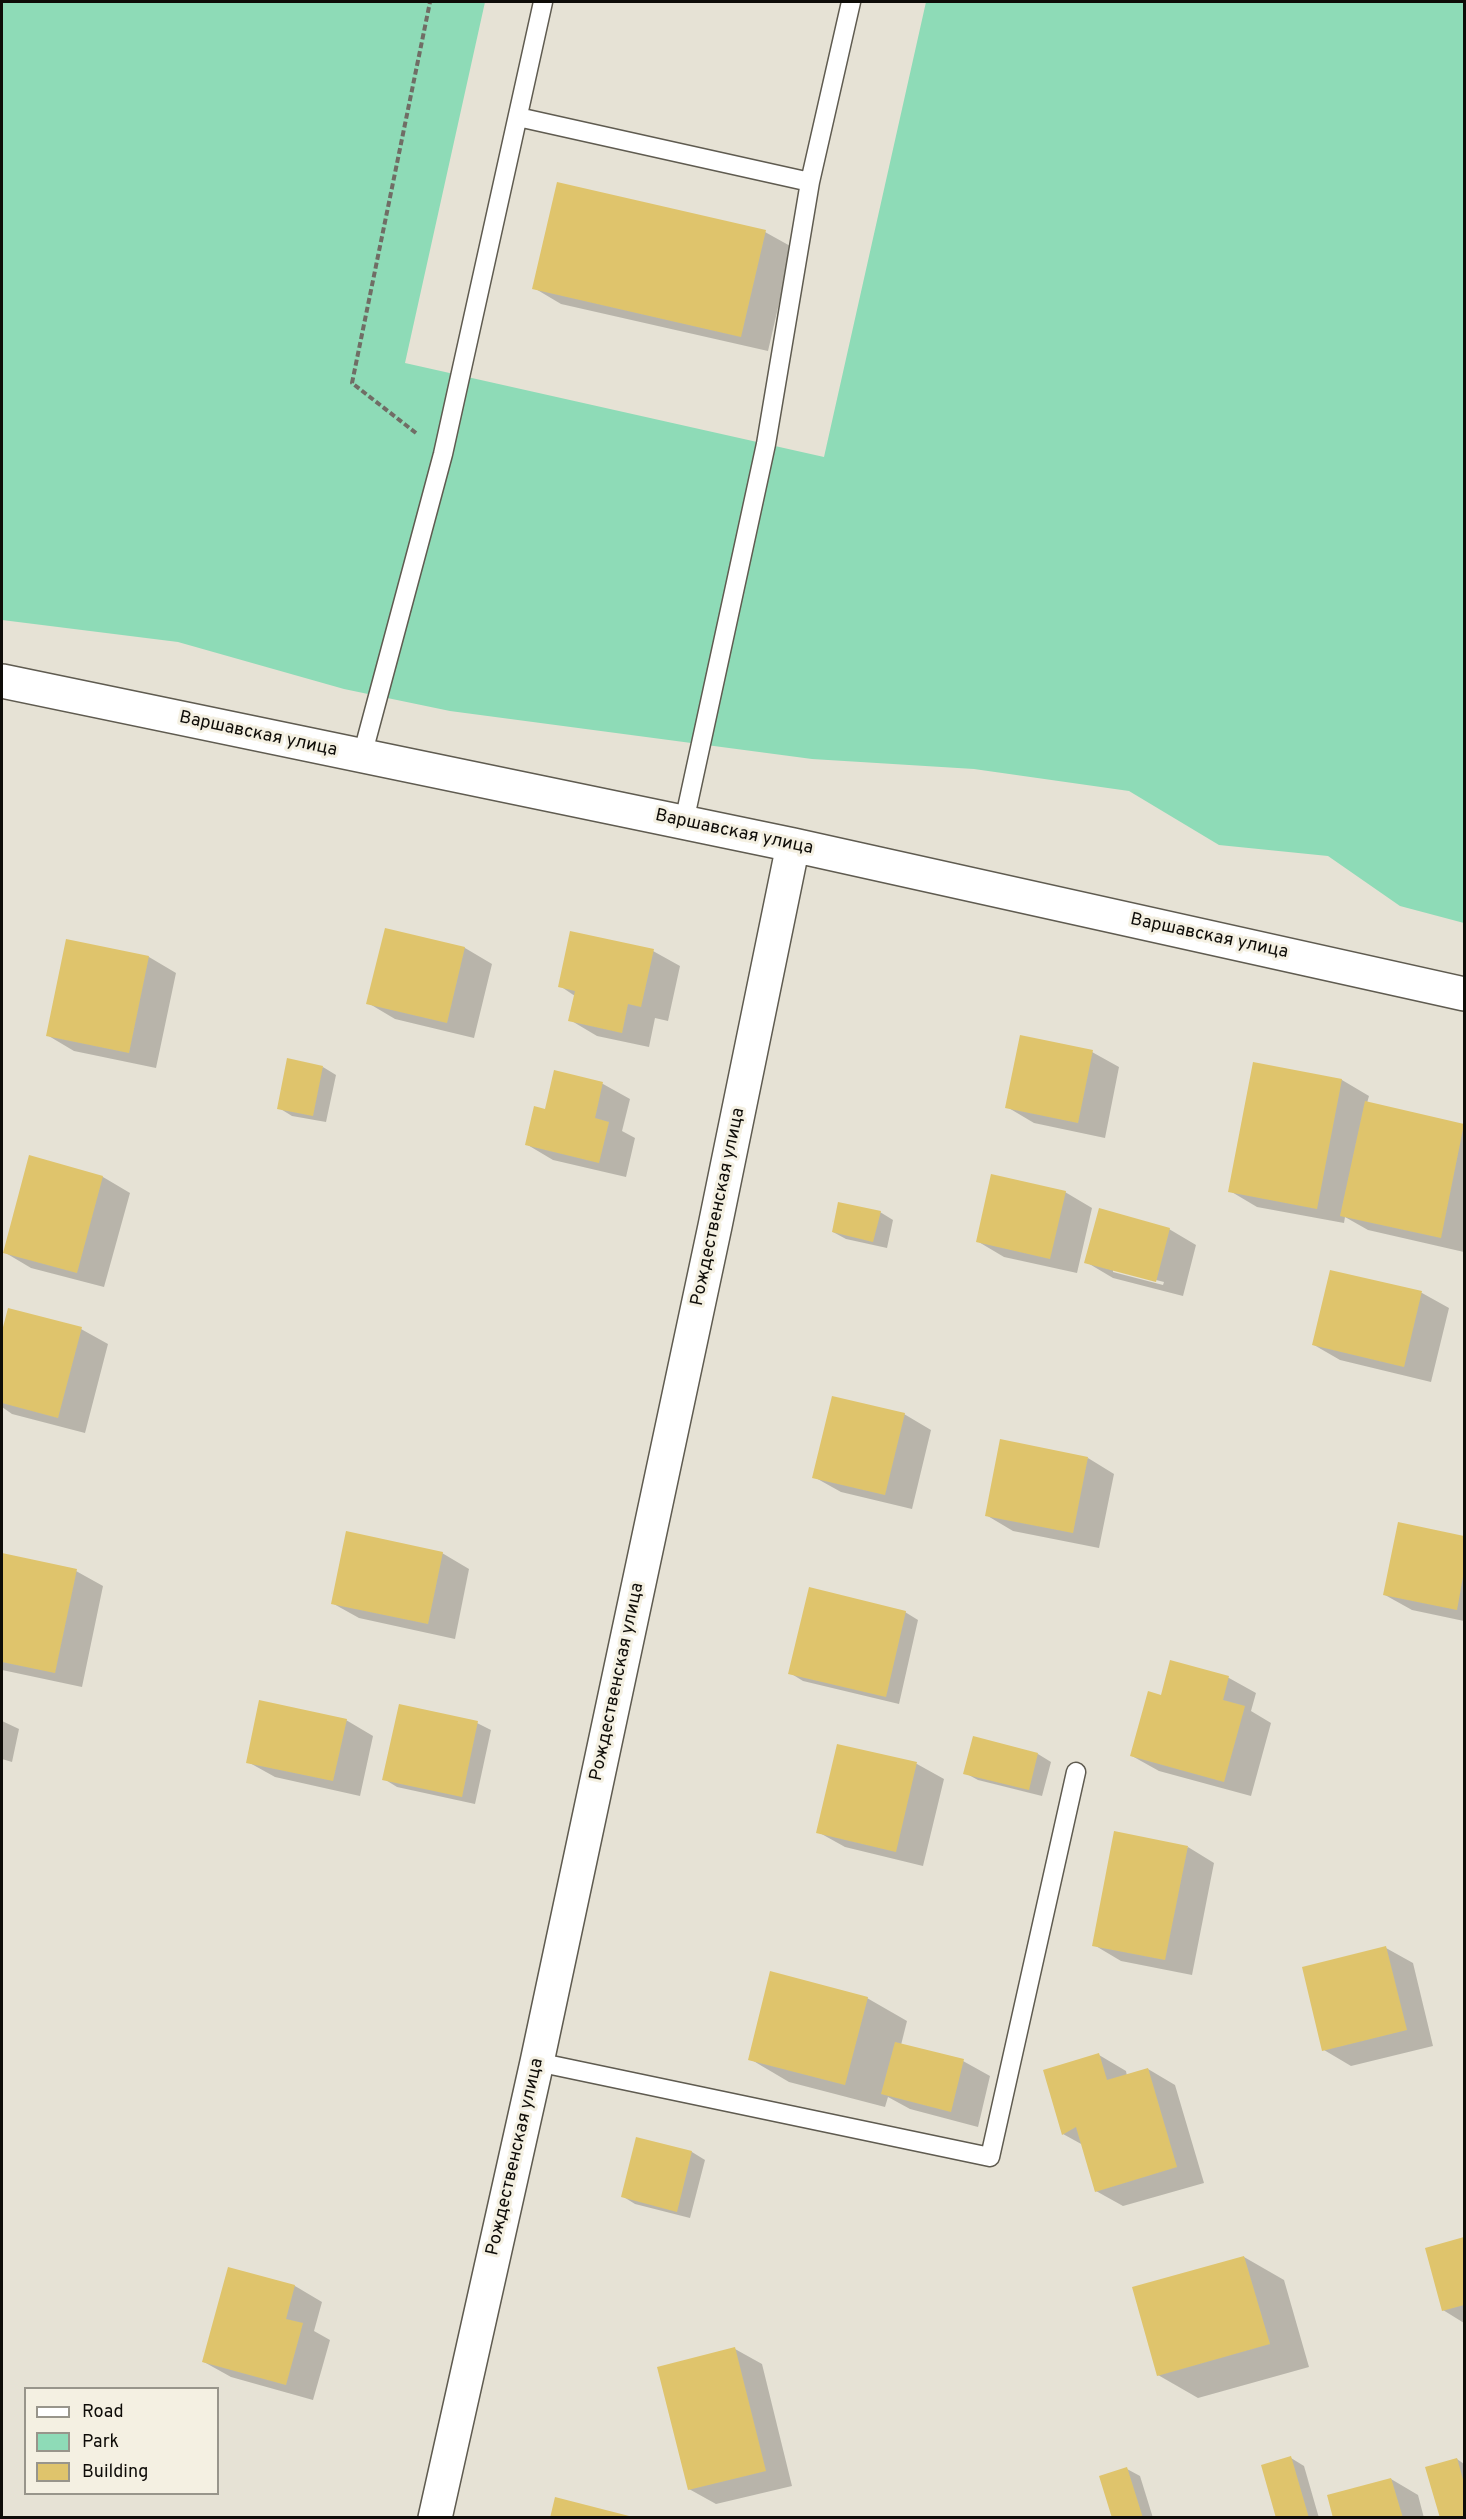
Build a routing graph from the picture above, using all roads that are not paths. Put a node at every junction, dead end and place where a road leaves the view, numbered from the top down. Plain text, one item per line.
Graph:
1 (543, 2) edge
2 (851, 2) edge
3 (519, 117) junction
4 (810, 182) junction
5 (2, 685) edge
6 (362, 756) junction
7 (684, 822) junction
8 (793, 845) junction
9 (1464, 994) edge
10 (1076, 1772) dead end
11 (537, 2062) junction
12 (435, 2517) edge

1 - 3 lane
2 - 4 lane
3 - 4 lane
3 - 6 lane
4 - 7 lane
5 - 6 street, Варшавская улица
6 - 7 street, Варшавская улица
7 - 8 street, Варшавская улица
8 - 9 street, Варшавская улица
8 - 11 street, Рождественская улица
10 - 11 lane
11 - 12 street, Рождественская улица

